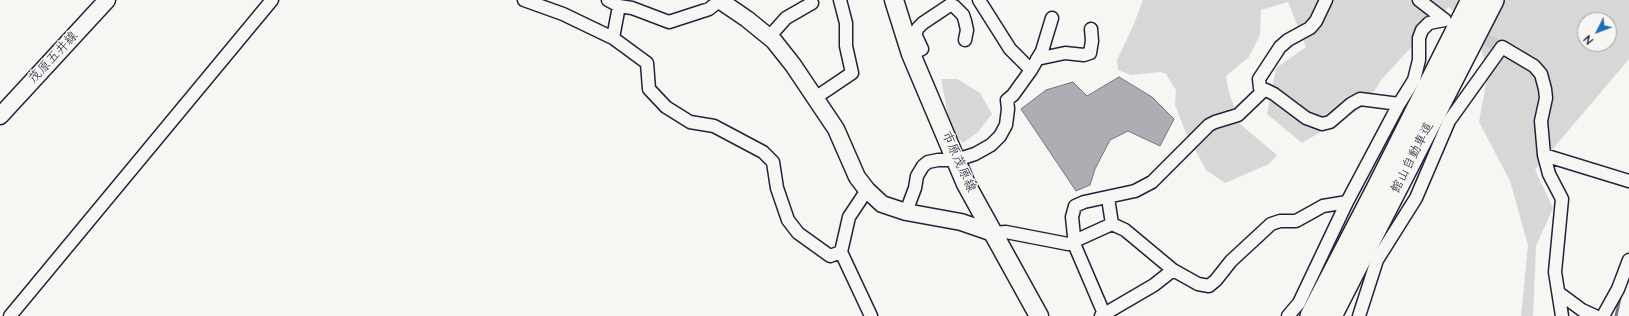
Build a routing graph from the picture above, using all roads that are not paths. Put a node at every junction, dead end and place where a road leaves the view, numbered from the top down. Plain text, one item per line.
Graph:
1 (107, 0) edge
2 (272, 0) edge
3 (524, 0) edge
4 (608, 0) edge
5 (840, 0) edge
6 (894, 0) edge
7 (979, 0) edge
8 (1326, 0) edge
9 (1419, 0) edge
10 (1472, 0) edge
11 (1493, 0) edge
12 (719, 1) edge
13 (812, 3) dead end
14 (619, 6) junction
15 (1052, 18) dead end
16 (1091, 28) dead end
17 (769, 37) junction
18 (613, 38) junction
19 (965, 40) dead end
20 (911, 54) junction
21 (1034, 64) junction
22 (1263, 91) junction
23 (815, 98) junction
24 (1399, 104) junction
25 (0, 116) edge
26 (1544, 155) junction
27 (956, 160) junction
28 (1629, 181) edge
29 (867, 190) junction
30 (1108, 198) junction
31 (1347, 202) junction
32 (906, 212) junction
33 (1112, 224) junction
34 (993, 234) junction
35 (1075, 241) junction
36 (841, 252) junction
37 (1629, 260) edge
38 (1173, 270) junction
39 (1559, 293) junction
40 (1103, 315) edge
41 (10, 316) edge
42 (871, 316) edge
43 (1039, 316) edge
44 (1288, 316) edge
45 (1311, 316) edge
46 (1331, 316) edge
47 (1359, 316) edge
48 (1562, 316) edge
49 (1595, 316) edge
50 (1603, 316) edge

1 - 25 street, 茂原五井線
2 - 41 street
3 - 18 street
4 - 14 street
5 - 23 street
6 - 20 main road, 市原茂原線
7 - 21 street
8 - 22 street
9 - 24 street
10 - 45 highway, 館山自動車道
11 - 46 highway, 館山自動車道
12 - 14 street
12 - 17 street
13 - 17 street
14 - 18 street
15 - 21 street
16 - 21 street
17 - 23 street
18 - 36 street
19 - 20 street
20 - 27 main road, 市原茂原線
21 - 27 street
22 - 24 street
22 - 30 street
23 - 29 street
24 - 31 street
26 - 28 street
26 - 39 street
26 - 47 street
27 - 32 street
27 - 34 main road, 市原茂原線
29 - 32 street
29 - 36 street
30 - 33 street
30 - 35 street
31 - 38 street
31 - 44 street
32 - 34 street
33 - 35 street
33 - 38 street
34 - 35 street
34 - 43 main road, 市原茂原線
35 - 40 street
36 - 42 street
37 - 50 street
38 - 40 street
39 - 48 street
39 - 49 street

